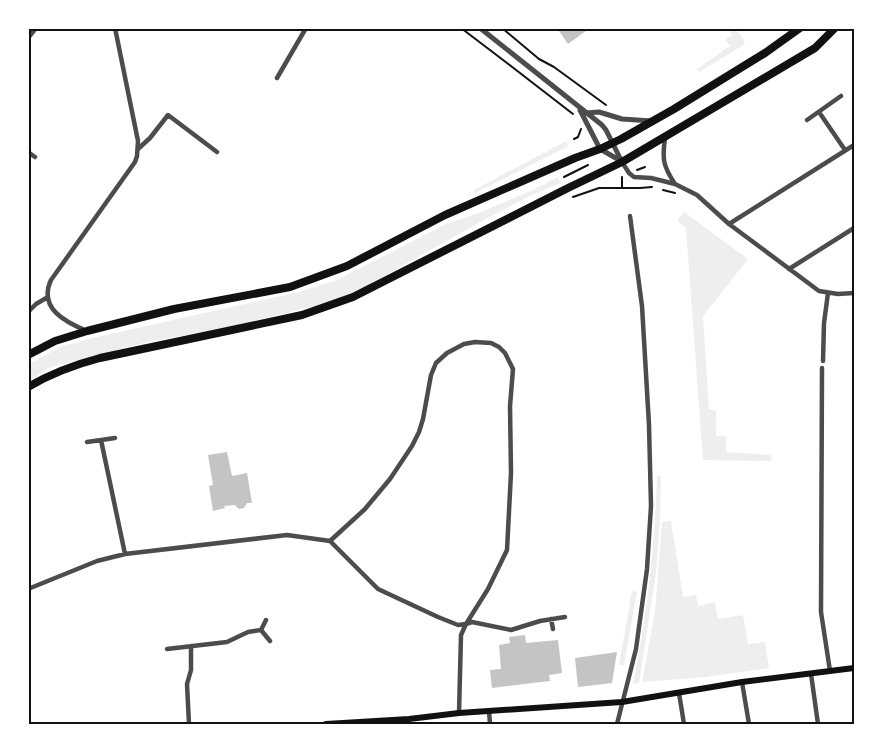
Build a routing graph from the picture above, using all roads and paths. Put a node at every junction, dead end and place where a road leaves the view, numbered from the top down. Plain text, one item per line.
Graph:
1 (36, 28) edge
2 (115, 28) edge
3 (306, 28) edge
4 (461, 28) edge
5 (480, 28) edge
6 (502, 28) edge
7 (800, 28) edge
8 (835, 28) edge
9 (28, 38) edge
10 (277, 78) dead end
11 (841, 96) dead end
12 (578, 107) junction
13 (609, 107) dead end
14 (819, 112) junction
15 (586, 113) junction
16 (576, 118) dead end
17 (807, 120) dead end
18 (654, 122) junction
19 (580, 124) dead end
20 (665, 138) junction
21 (574, 139) dead end
22 (613, 143) junction
23 (855, 145) edge
24 (138, 149) junction
25 (600, 149) junction
26 (845, 150) junction
27 (28, 152) edge
28 (217, 152) dead end
29 (35, 157) dead end
30 (622, 162) junction
31 (588, 165) dead end
32 (645, 167) dead end
33 (635, 170) dead end
34 (564, 177) dead end
35 (622, 177) dead end
36 (675, 184) junction
37 (622, 188) junction
38 (686, 188) junction
39 (573, 197) dead end
40 (630, 216) dead end
41 (729, 224) junction
42 (855, 228) edge
43 (789, 269) junction
44 (828, 293) junction
45 (855, 293) edge
46 (48, 297) junction
47 (28, 312) edge
48 (87, 331) junction
49 (28, 355) edge
50 (823, 361) dead end
51 (822, 368) dead end
52 (28, 387) edge
53 (115, 438) dead end
54 (101, 440) junction
55 (87, 442) dead end
56 (330, 541) junction
57 (125, 554) junction
58 (28, 589) edge
59 (565, 617) dead end
60 (551, 619) junction
61 (266, 620) dead end
62 (466, 624) junction
63 (553, 629) dead end
64 (261, 630) junction
65 (270, 641) dead end
66 (191, 646) junction
67 (167, 649) dead end
68 (855, 668) edge
69 (830, 670) junction
70 (811, 674) junction
71 (742, 682) junction
72 (679, 693) junction
73 (622, 702) junction
74 (489, 711) junction
75 (459, 713) junction
76 (409, 722) edge
77 (189, 724) edge
78 (326, 724) edge
79 (333, 724) edge
80 (490, 724) edge
81 (617, 724) edge
82 (684, 724) edge
83 (748, 724) edge
84 (818, 724) edge

1 - 9 street
2 - 24 street
3 - 10 street
4 - 16 path
5 - 12 street
6 - 13 path
7 - 18 highway
8 - 20 highway
11 - 14 street
12 - 15 street
12 - 25 street
14 - 17 street
14 - 26 street
15 - 18 street
15 - 22 street
18 - 22 highway
19 - 21 path
20 - 30 highway
20 - 36 street
22 - 25 highway
22 - 30 street
23 - 26 street
24 - 28 street
24 - 46 street
25 - 30 street
25 - 48 highway
26 - 41 street
27 - 29 street
30 - 36 street
30 - 52 highway
31 - 34 path
32 - 33 path
35 - 37 path
36 - 38 street
37 - 38 path
37 - 39 path
38 - 41 street
40 - 73 street
41 - 43 street
42 - 43 street
43 - 44 street
44 - 45 street
44 - 50 street
46 - 47 street
46 - 48 street
48 - 49 highway
51 - 69 street
53 - 54 street
54 - 55 street
54 - 57 street
56 - 57 street
56 - 62 street
56 - 62 street
57 - 58 street
59 - 60 street
60 - 62 street
60 - 63 street
61 - 64 street
62 - 75 street
64 - 65 street
64 - 66 street
66 - 67 street
66 - 77 street
68 - 69 main road
69 - 70 main road
70 - 71 main road
70 - 84 street
71 - 72 main road
71 - 83 street
72 - 73 main road
72 - 82 street
73 - 74 main road
73 - 81 street
74 - 75 main road
74 - 80 street
75 - 76 main road
76 - 79 main road
78 - 79 main road

